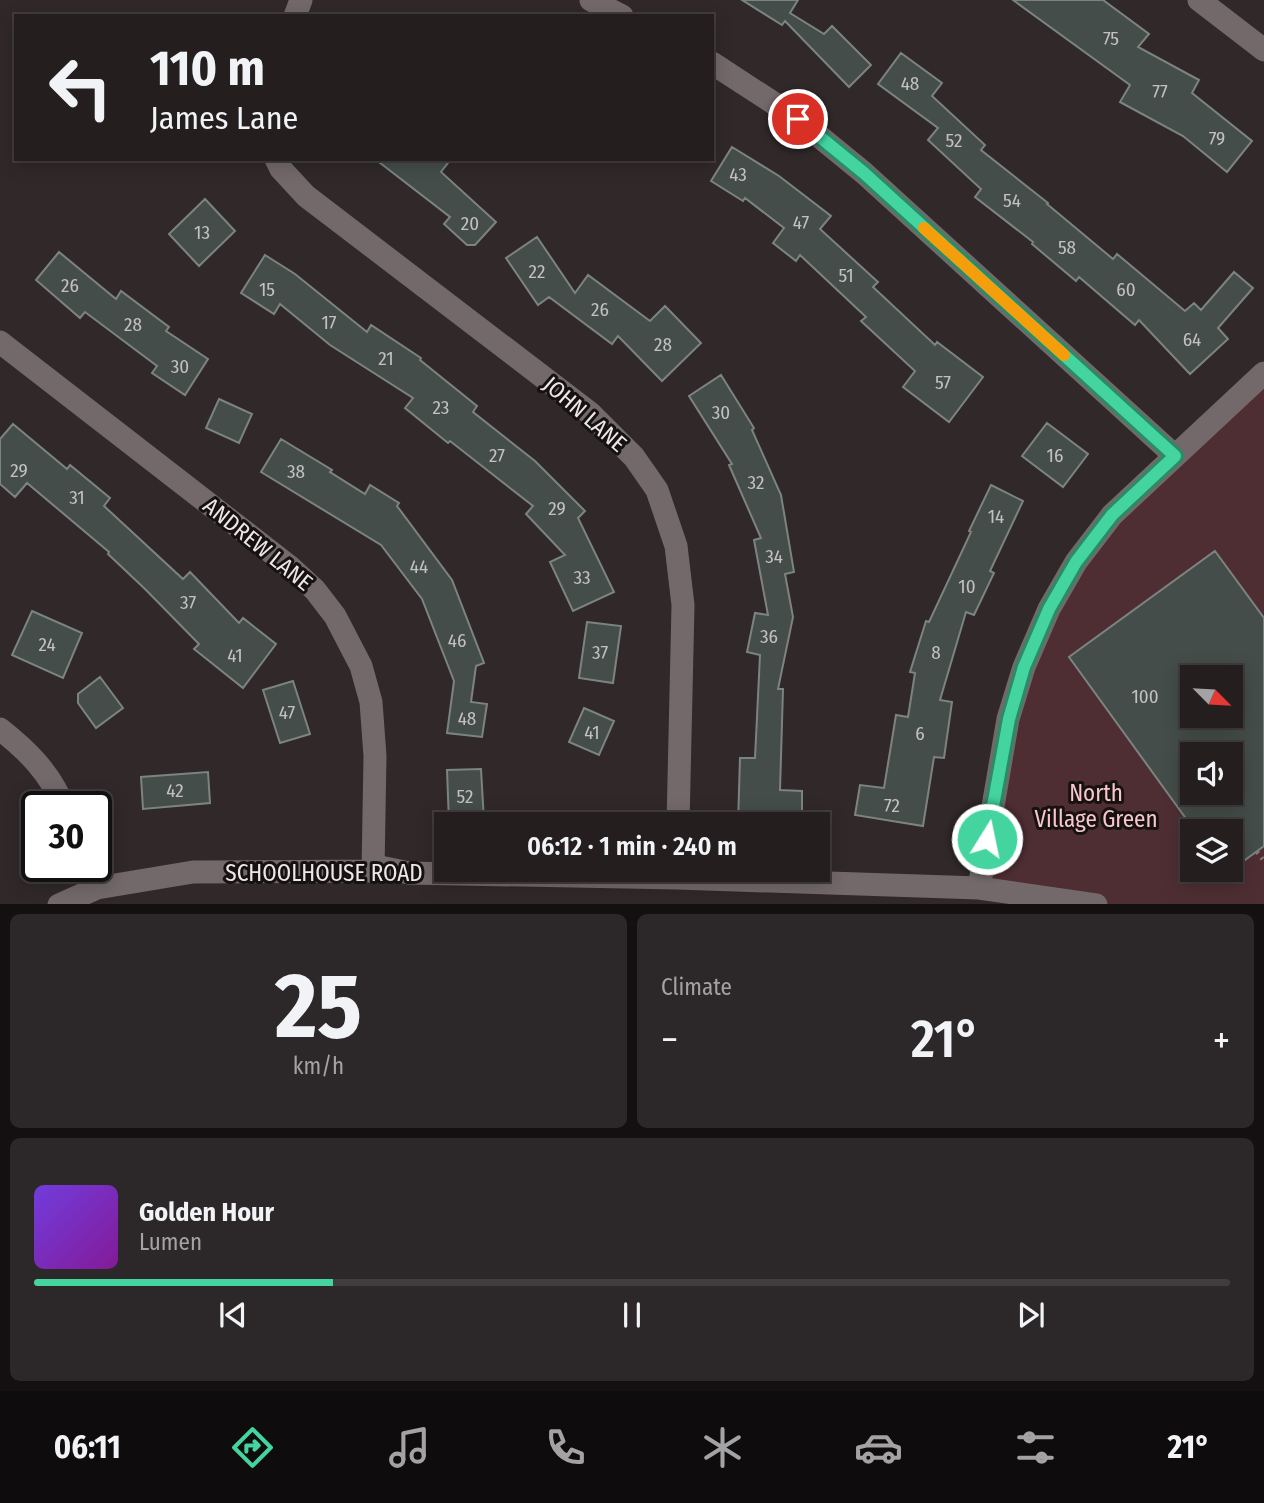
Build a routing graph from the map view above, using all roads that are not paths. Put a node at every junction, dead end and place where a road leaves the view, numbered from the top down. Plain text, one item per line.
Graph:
1 (593, 0) edge
2 (1199, 0) edge
3 (618, 14) edge
4 (1264, 50) edge
5 (714, 64) edge
6 (277, 161) edge
7 (0, 342) edge
8 (1264, 373) edge
9 (1175, 456) junction
10 (0, 729) edge
11 (57, 791) edge
12 (678, 812) edge
13 (373, 871) junction
14 (434, 873) edge
15 (830, 881) edge
16 (95, 882) edge
17 (97, 888) junction
18 (979, 888) junction
19 (62, 904) edge
20 (1089, 904) edge

1 - 3 street
2 - 4 street
5 - 9 street
6 - 12 street, JOHN LANE
7 - 13 street, ANDREW LANE
8 - 9 street
9 - 18 street
10 - 11 street
13 - 14 street, SCHOOLHOUSE ROAD
13 - 17 street, SCHOOLHOUSE ROAD
15 - 18 street, SCHOOLHOUSE ROAD
16 - 17 street
17 - 19 street, SCHOOLHOUSE ROAD
18 - 20 street, SCHOOLHOUSE ROAD

